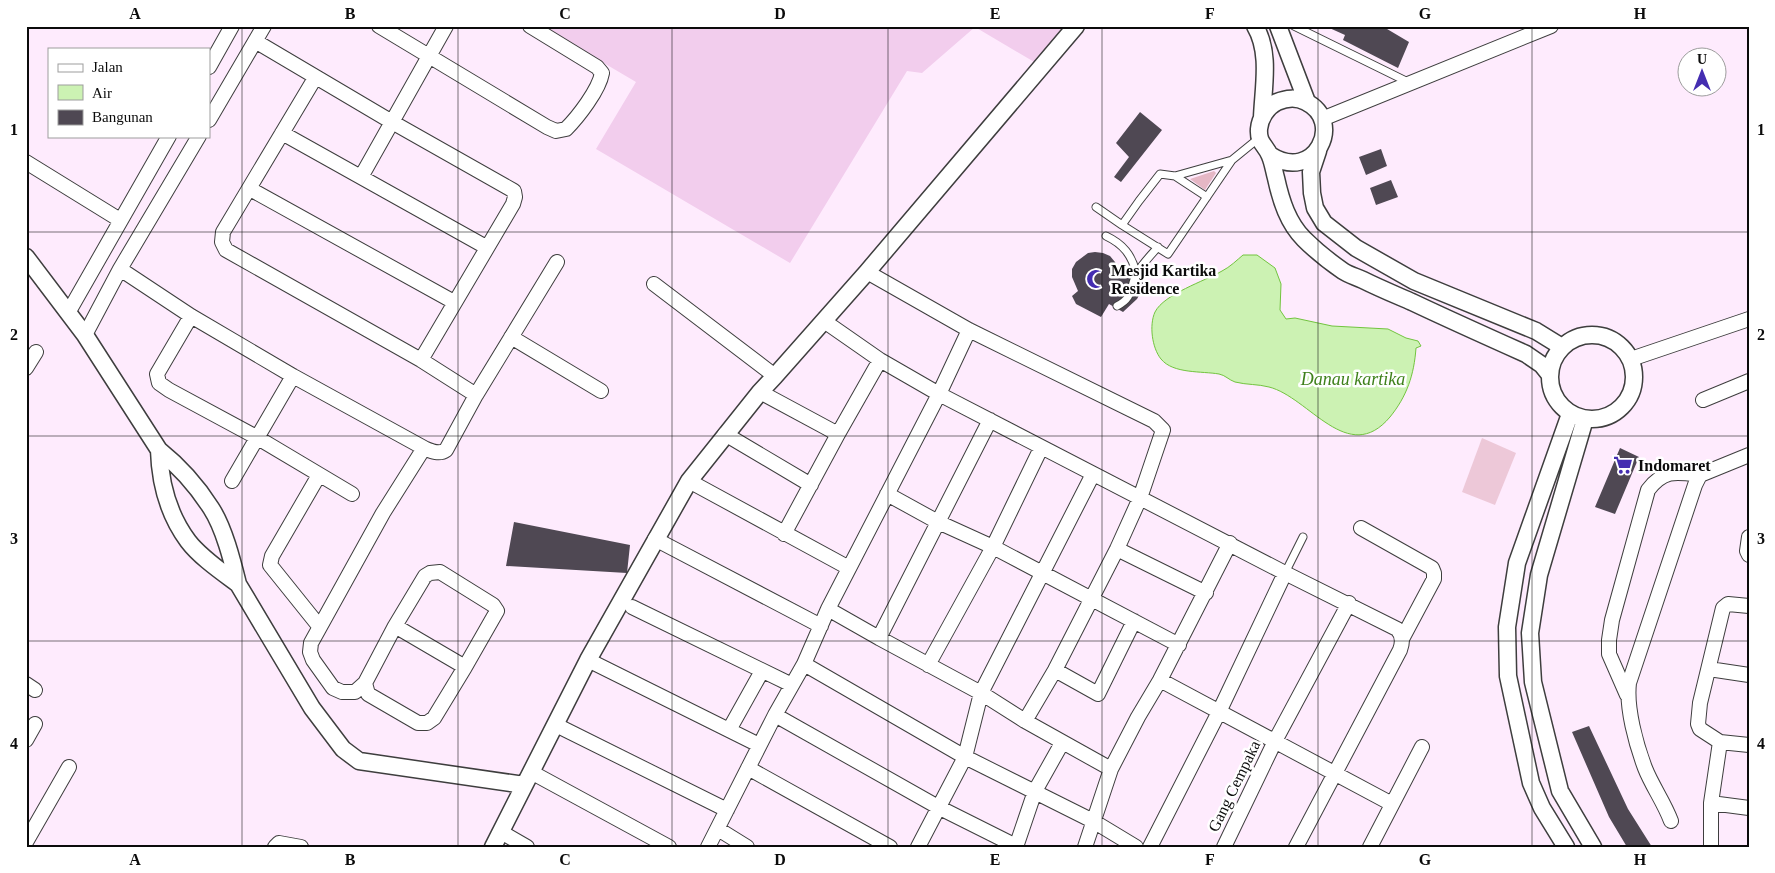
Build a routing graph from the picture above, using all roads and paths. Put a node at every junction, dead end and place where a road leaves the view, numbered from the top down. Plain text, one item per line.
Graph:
1 (232, 26) edge
2 (264, 26) edge
3 (380, 26) edge
4 (446, 26) edge
5 (530, 26) edge
6 (1076, 26) edge
7 (1255, 26) edge
8 (1278, 26) edge
9 (1294, 26) edge
10 (1551, 26) edge
11 (256, 41) junction
12 (429, 55) junction
13 (210, 65) edge
14 (316, 78) junction
15 (1410, 83) junction
16 (1307, 102) junction
17 (210, 118) edge
18 (1262, 118) junction
19 (1322, 119) junction
20 (392, 122) junction
21 (282, 133) junction
22 (168, 138) edge
23 (198, 138) edge
24 (1260, 138) junction
25 (1318, 151) junction
26 (1270, 155) junction
27 (1232, 160) junction
28 (26, 162) edge
29 (1175, 176) junction
30 (361, 177) junction
31 (250, 189) junction
32 (1208, 197) junction
33 (1096, 207) dead end
34 (120, 220) junction
35 (1122, 225) junction
36 (1106, 236) dead end
37 (486, 247) junction
38 (1158, 248) junction
39 (26, 257) edge
40 (557, 262) dead end
41 (120, 269) junction
42 (867, 272) junction
43 (1136, 273) junction
44 (654, 284) dead end
45 (454, 302) junction
46 (1117, 306) dead end
47 (68, 313) junction
48 (191, 316) junction
49 (1749, 319) edge
50 (824, 321) junction
51 (969, 330) junction
52 (85, 335) junction
53 (511, 337) junction
54 (1562, 347) junction
55 (36, 352) dead end
56 (1631, 359) junction
57 (421, 360) junction
58 (880, 360) junction
59 (26, 368) edge
60 (293, 376) junction
61 (775, 376) junction
62 (1550, 376) junction
63 (1749, 381) edge
64 (601, 391) dead end
65 (760, 392) junction
66 (939, 394) junction
67 (476, 395) junction
68 (1703, 400) dead end
69 (1578, 416) junction
70 (990, 420) junction
71 (725, 434) junction
72 (838, 434) junction
73 (258, 438) junction
74 (424, 448) junction
75 (1041, 448) junction
76 (159, 450) junction
77 (1749, 455) edge
78 (1093, 474) junction
79 (319, 475) junction
80 (1700, 475) junction
81 (232, 481) dead end
82 (689, 481) junction
83 (810, 485) junction
84 (352, 494) dead end
85 (887, 494) junction
86 (1140, 498) junction
87 (938, 522) junction
88 (1361, 528) dead end
89 (784, 534) junction
90 (1303, 537) dead end
91 (1749, 537) edge
92 (655, 539) junction
93 (1230, 543) junction
94 (993, 547) junction
95 (1117, 549) junction
96 (1749, 555) edge
97 (849, 568) junction
98 (1041, 573) junction
99 (1285, 573) junction
100 (238, 584) junction
101 (1206, 593) junction
102 (1091, 598) junction
103 (1349, 603) junction
104 (1749, 606) edge
105 (632, 607) dead end
106 (828, 609) junction
107 (1134, 621) junction
108 (319, 626) junction
109 (395, 626) junction
110 (821, 626) junction
111 (879, 638) junction
112 (1402, 639) junction
113 (1178, 645) junction
114 (588, 660) junction
115 (804, 664) junction
116 (928, 665) junction
117 (465, 667) junction
118 (1709, 669) junction
119 (1055, 670) junction
120 (762, 671) junction
121 (1749, 674) edge
122 (1160, 680) junction
123 (364, 683) junction
124 (792, 685) junction
125 (981, 693) junction
126 (1627, 695) junction
127 (1219, 712) junction
128 (775, 715) junction
129 (1025, 721) junction
130 (35, 724) dead end
131 (556, 725) junction
132 (729, 730) junction
133 (26, 740) edge
134 (1276, 741) junction
135 (1062, 742) junction
136 (1720, 742) junction
137 (759, 745) junction
138 (1749, 745) edge
139 (1422, 747) dead end
140 (965, 757) junction
141 (69, 767) dead end
142 (748, 768) junction
143 (1111, 769) junction
144 (1336, 774) junction
145 (529, 775) junction
146 (1035, 791) junction
147 (1712, 803) junction
148 (1392, 804) junction
149 (938, 807) junction
150 (1749, 808) edge
151 (727, 810) junction
152 (1671, 820) dead end
153 (1093, 821) junction
154 (718, 829) junction
155 (497, 840) edge
156 (26, 842) edge
157 (1016, 846) edge
158 (275, 847) edge
159 (301, 847) edge
160 (527, 847) edge
161 (669, 847) edge
162 (708, 847) edge
163 (747, 847) edge
164 (890, 847) edge
165 (918, 847) edge
166 (1085, 847) edge
167 (1136, 847) edge
168 (1150, 847) edge
169 (1224, 847) edge
170 (1296, 847) edge
171 (1370, 847) edge
172 (1566, 847) edge
173 (1594, 847) edge
174 (1711, 847) edge

1 - 13 street
2 - 11 street
3 - 12 street
4 - 12 street
5 - 12 street
6 - 42 street
7 - 18 street
8 - 16 street
9 - 15 lane
10 - 15 street
11 - 14 street
11 - 17 street
12 - 20 street
14 - 20 street
14 - 21 street
15 - 19 street
16 - 18 street
16 - 19 street
18 - 24 street
19 - 25 street
20 - 30 street
20 - 37 street
21 - 30 street
21 - 31 street
22 - 34 street
23 - 41 street
24 - 26 street
24 - 27 lane
25 - 26 street
25 - 54 street
26 - 62 street
27 - 29 lane
27 - 32 lane
28 - 34 street
29 - 32 lane
29 - 35 lane
30 - 37 street
31 - 45 street
31 - 57 street
32 - 38 lane
33 - 35 lane
34 - 47 street
35 - 38 lane
36 - 43 lane
37 - 45 street
38 - 43 lane
39 - 47 street
40 - 53 street
41 - 48 street
41 - 52 street
42 - 50 street
42 - 51 street
43 - 46 lane
44 - 61 street
45 - 57 street
47 - 52 street
48 - 60 street
48 - 73 street
49 - 56 street
50 - 58 street
50 - 61 street
51 - 66 street
51 - 86 street
52 - 76 street
53 - 64 street
53 - 67 street
54 - 56 street
54 - 62 street
55 - 59 street
56 - 69 street
57 - 67 street
58 - 66 street
58 - 72 street
60 - 73 street
60 - 74 street
61 - 65 street
62 - 69 street
63 - 68 street
65 - 71 street
65 - 72 street
66 - 70 street
66 - 85 street
67 - 74 street
69 - 172 street
69 - 173 street
70 - 75 street
70 - 87 street
71 - 82 street
71 - 83 street
72 - 83 street
73 - 79 street
73 - 81 street
74 - 108 street
75 - 78 street
75 - 94 street
76 - 100 street
76 - 100 street
77 - 80 street
78 - 86 street
78 - 98 street
79 - 84 street
79 - 108 street
80 - 126 street
80 - 126 street
82 - 89 street
82 - 92 street
83 - 89 street
85 - 87 street
85 - 97 street
86 - 93 street
86 - 95 street
87 - 94 street
87 - 111 street
88 - 112 street
89 - 97 street
90 - 99 lane
91 - 96 street
92 - 110 street
92 - 114 street
93 - 99 street
93 - 101 street
94 - 98 street
94 - 116 street
95 - 101 street
95 - 102 street
97 - 106 street
98 - 102 street
98 - 125 street
99 - 103 street
99 - 127 street
100 - 145 street
101 - 113 street
102 - 107 street
102 - 119 street
103 - 112 street
103 - 134 street, Gang Cempaka
104 - 118 street
105 - 120 street
106 - 110 street
106 - 111 street
107 - 113 street
107 - 119 street
108 - 123 street
109 - 117 street
109 - 117 street
109 - 123 street
110 - 115 street
111 - 116 street
112 - 144 street
113 - 122 street
114 - 131 street
114 - 132 street
115 - 124 street
115 - 140 street
116 - 125 street
117 - 123 street
118 - 121 street
118 - 136 street
119 - 129 street
120 - 124 street
120 - 132 street
122 - 127 street
122 - 143 street
124 - 128 street
125 - 129 street
125 - 140 street
126 - 152 street
127 - 134 street
127 - 168 street
128 - 137 street
128 - 149 street
129 - 135 street
130 - 133 street
131 - 145 street
131 - 151 street
132 - 137 street
134 - 144 street
134 - 169 street, Gang Cempaka
135 - 143 street
135 - 146 street
136 - 138 street
136 - 147 street
137 - 142 street
139 - 148 street
140 - 146 street
140 - 149 street
141 - 156 street
142 - 151 street
142 - 164 street
143 - 153 street
144 - 148 street
144 - 170 street
145 - 155 street
145 - 161 street
146 - 153 street
146 - 157 street
147 - 150 street
147 - 174 street
148 - 171 street
149 - 157 street
149 - 165 street
151 - 154 street
153 - 166 street
153 - 167 street
154 - 162 street
154 - 163 street
155 - 160 street
158 - 159 street

